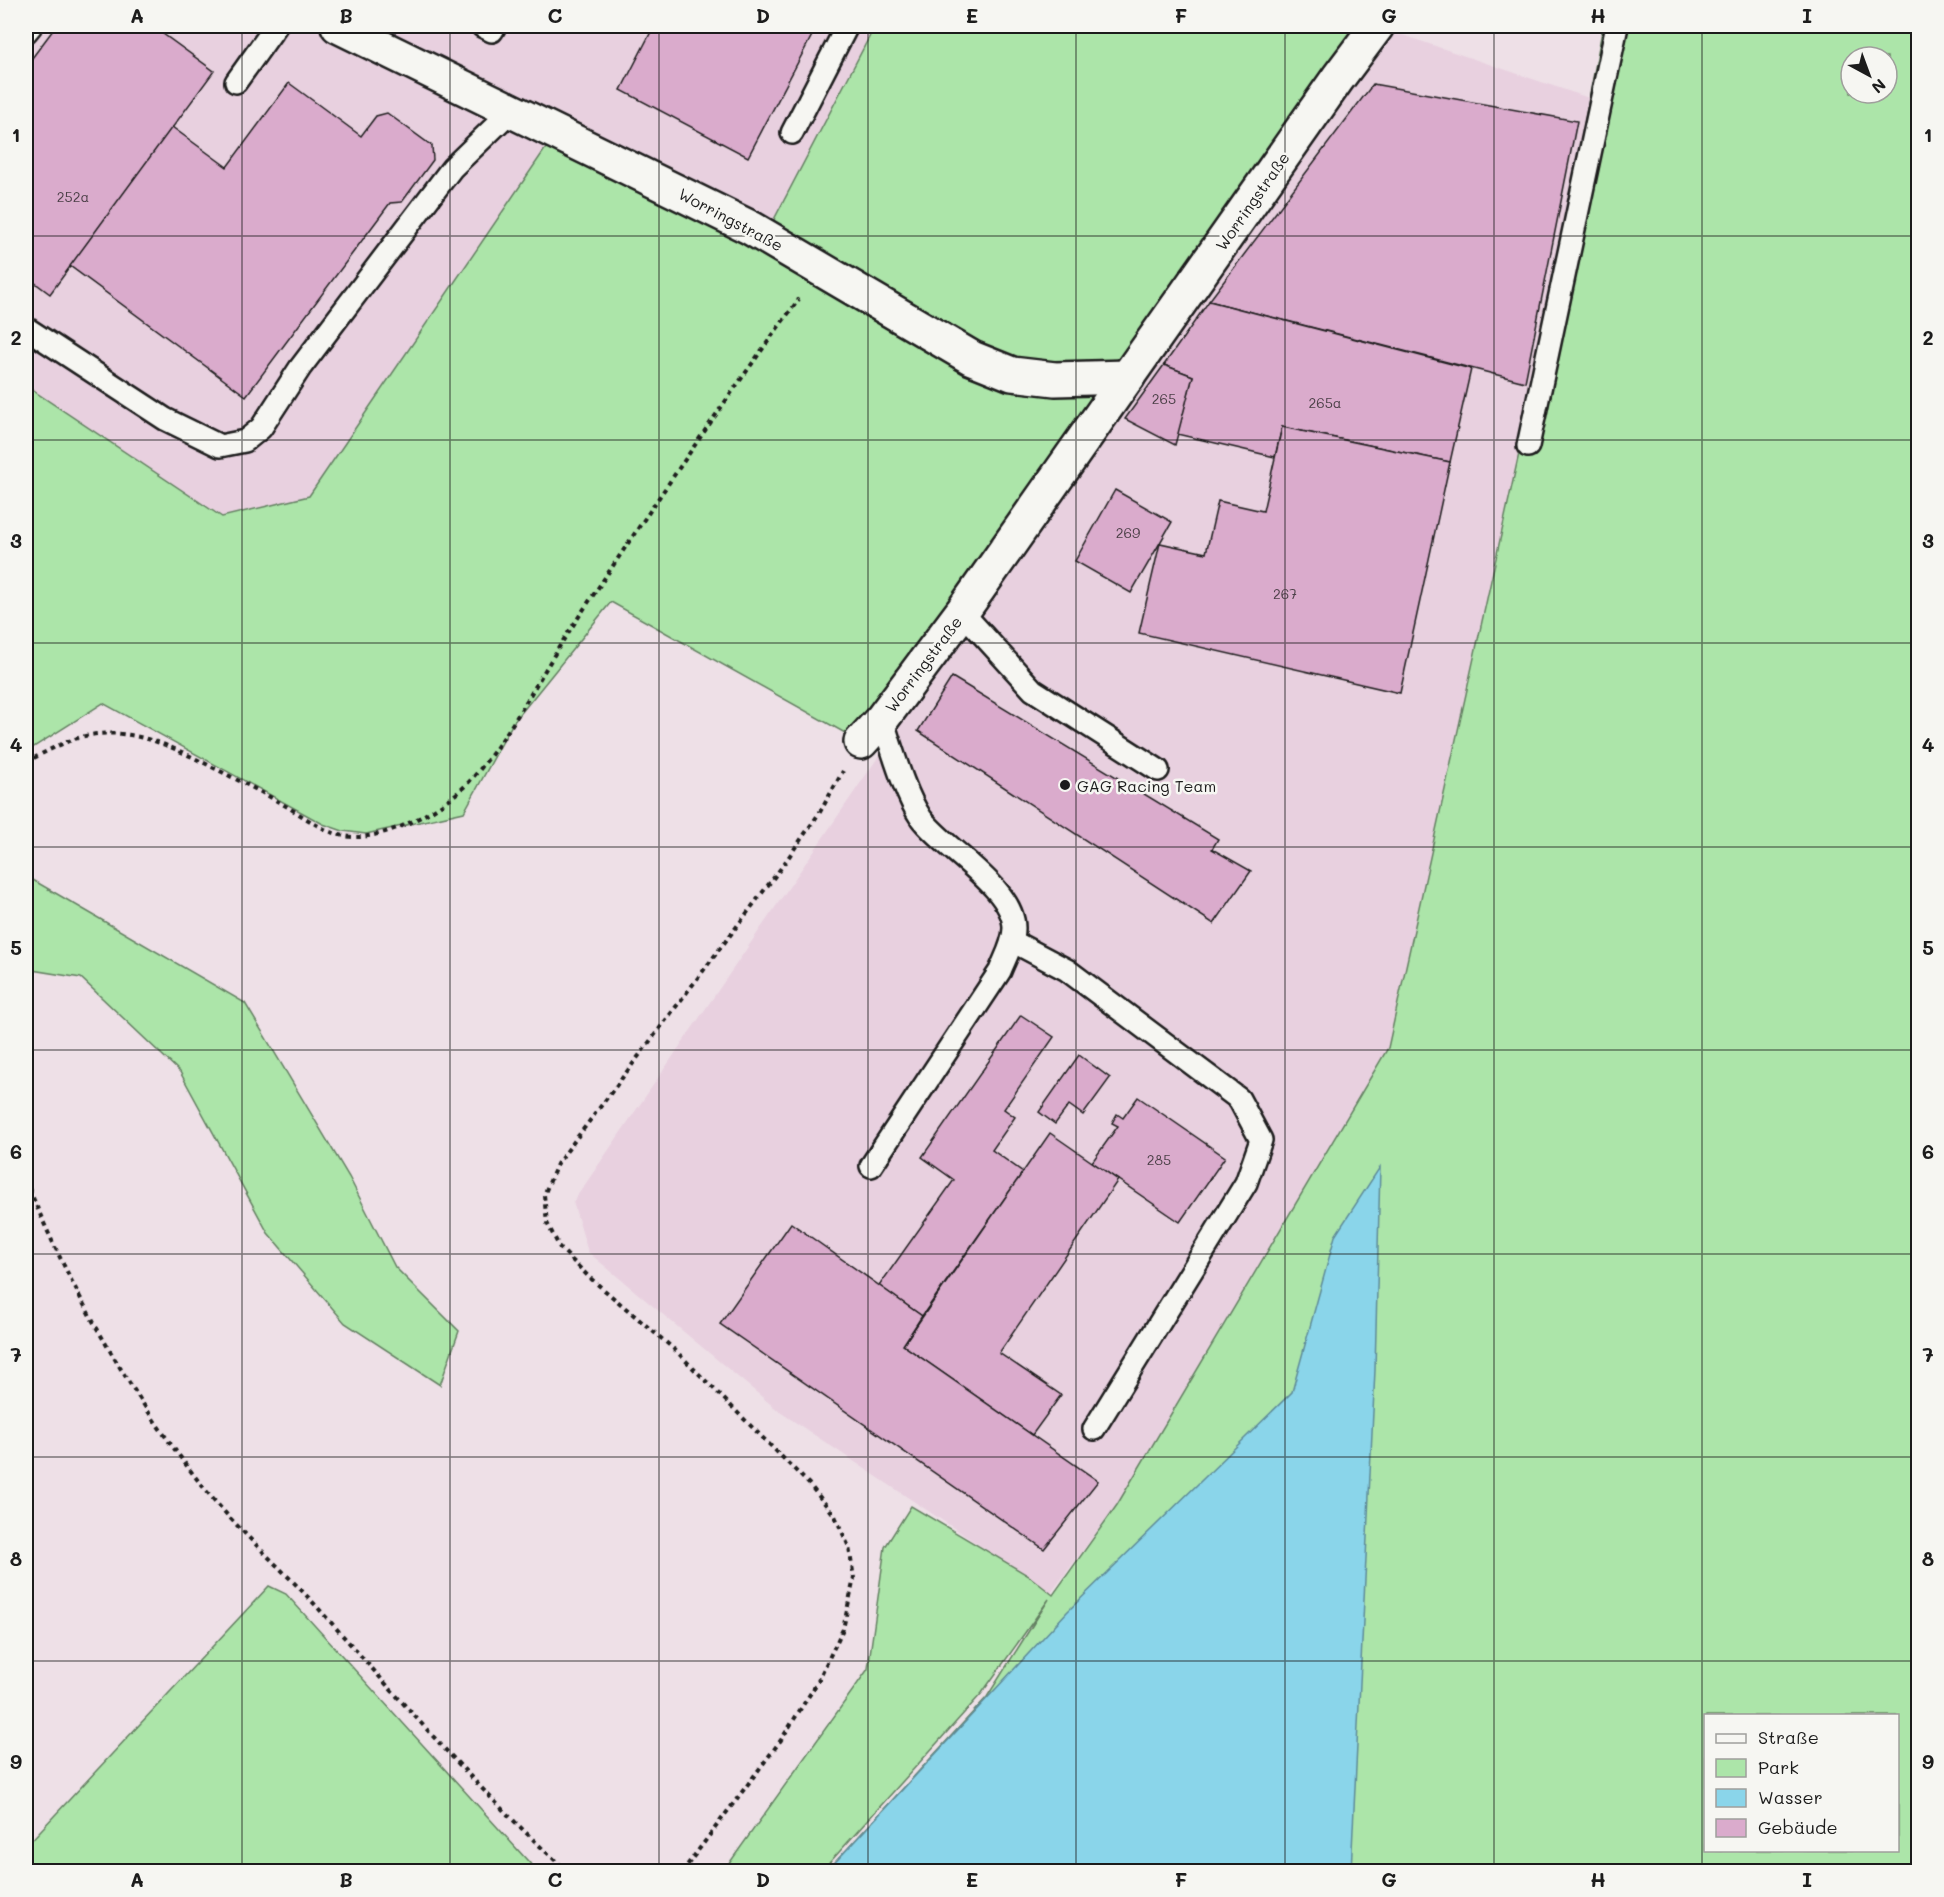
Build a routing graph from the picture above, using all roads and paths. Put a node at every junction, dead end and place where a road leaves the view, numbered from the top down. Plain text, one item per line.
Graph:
1 (31, 26) edge
2 (276, 26) edge
3 (338, 26) edge
4 (482, 26) edge
5 (495, 26) edge
6 (847, 26) edge
7 (1377, 26) edge
8 (1617, 26) edge
9 (26, 32) edge
10 (236, 82) dead end
11 (512, 110) junction
12 (792, 133) dead end
13 (821, 269) junction
14 (26, 328) edge
15 (1128, 376) junction
16 (1528, 446) dead end
17 (962, 612) junction
18 (871, 731) junction
19 (26, 762) edge
20 (1158, 770) dead end
21 (1012, 941) junction
22 (871, 1166) dead end
23 (26, 1181) edge
24 (1094, 1429) dead end
25 (568, 1872) edge
26 (682, 1872) edge

1 - 9 lane
2 - 10 lane
3 - 11 street, Worringstraße
4 - 5 lane
6 - 12 lane
7 - 15 street, Worringstraße
8 - 16 lane
11 - 13 street, Worringstraße
11 - 14 lane
13 - 15 street, Worringstraße
13 - 19 path
15 - 17 street, Worringstraße
17 - 18 street, Worringstraße
17 - 20 lane
18 - 21 lane
18 - 26 path
21 - 22 lane
21 - 24 lane
23 - 25 path

